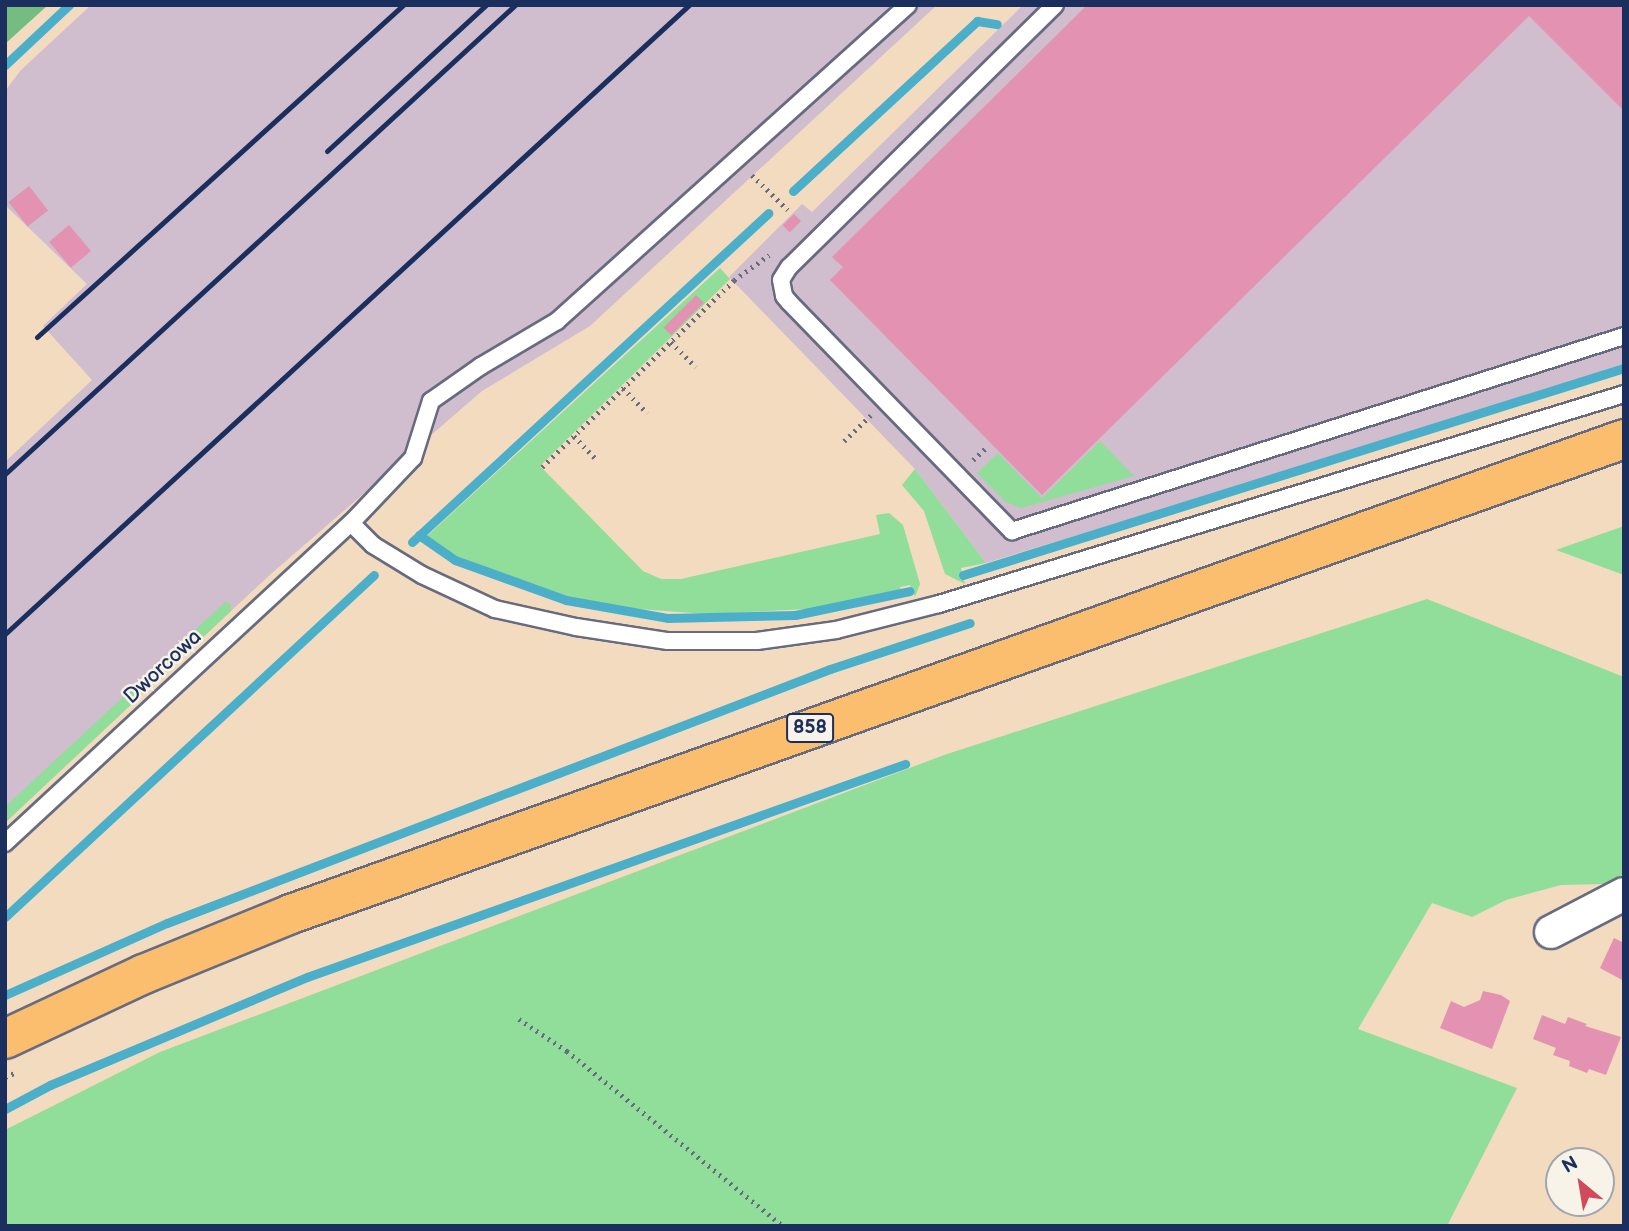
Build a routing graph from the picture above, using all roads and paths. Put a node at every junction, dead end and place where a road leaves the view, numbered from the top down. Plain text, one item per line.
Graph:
1 (908, 5) edge
2 (1055, 5) edge
3 (736, 160) junction
4 (788, 210) dead end
5 (729, 286) dead end
6 (1624, 336) edge
7 (671, 342) junction
8 (695, 367) dead end
9 (623, 388) junction
10 (1624, 394) edge
11 (647, 413) dead end
12 (862, 424) dead end
13 (574, 436) junction
14 (1624, 439) edge
15 (844, 441) dead end
16 (597, 460) dead end
17 (542, 467) dead end
18 (351, 523) junction
19 (5, 843) edge
20 (1624, 894) edge
21 (1551, 932) dead end
22 (519, 1019) dead end
23 (5, 1039) edge
24 (783, 1226) edge

1 - 3 lane, Dworcowa
2 - 6 lane
3 - 4 path
3 - 18 lane, Dworcowa
5 - 7 path
7 - 8 path
7 - 9 path
9 - 11 path
9 - 13 path
10 - 18 lane
12 - 15 path
13 - 16 path
13 - 17 path
14 - 23 main road, 858
18 - 19 lane, Dworcowa
20 - 21 street
22 - 24 path

